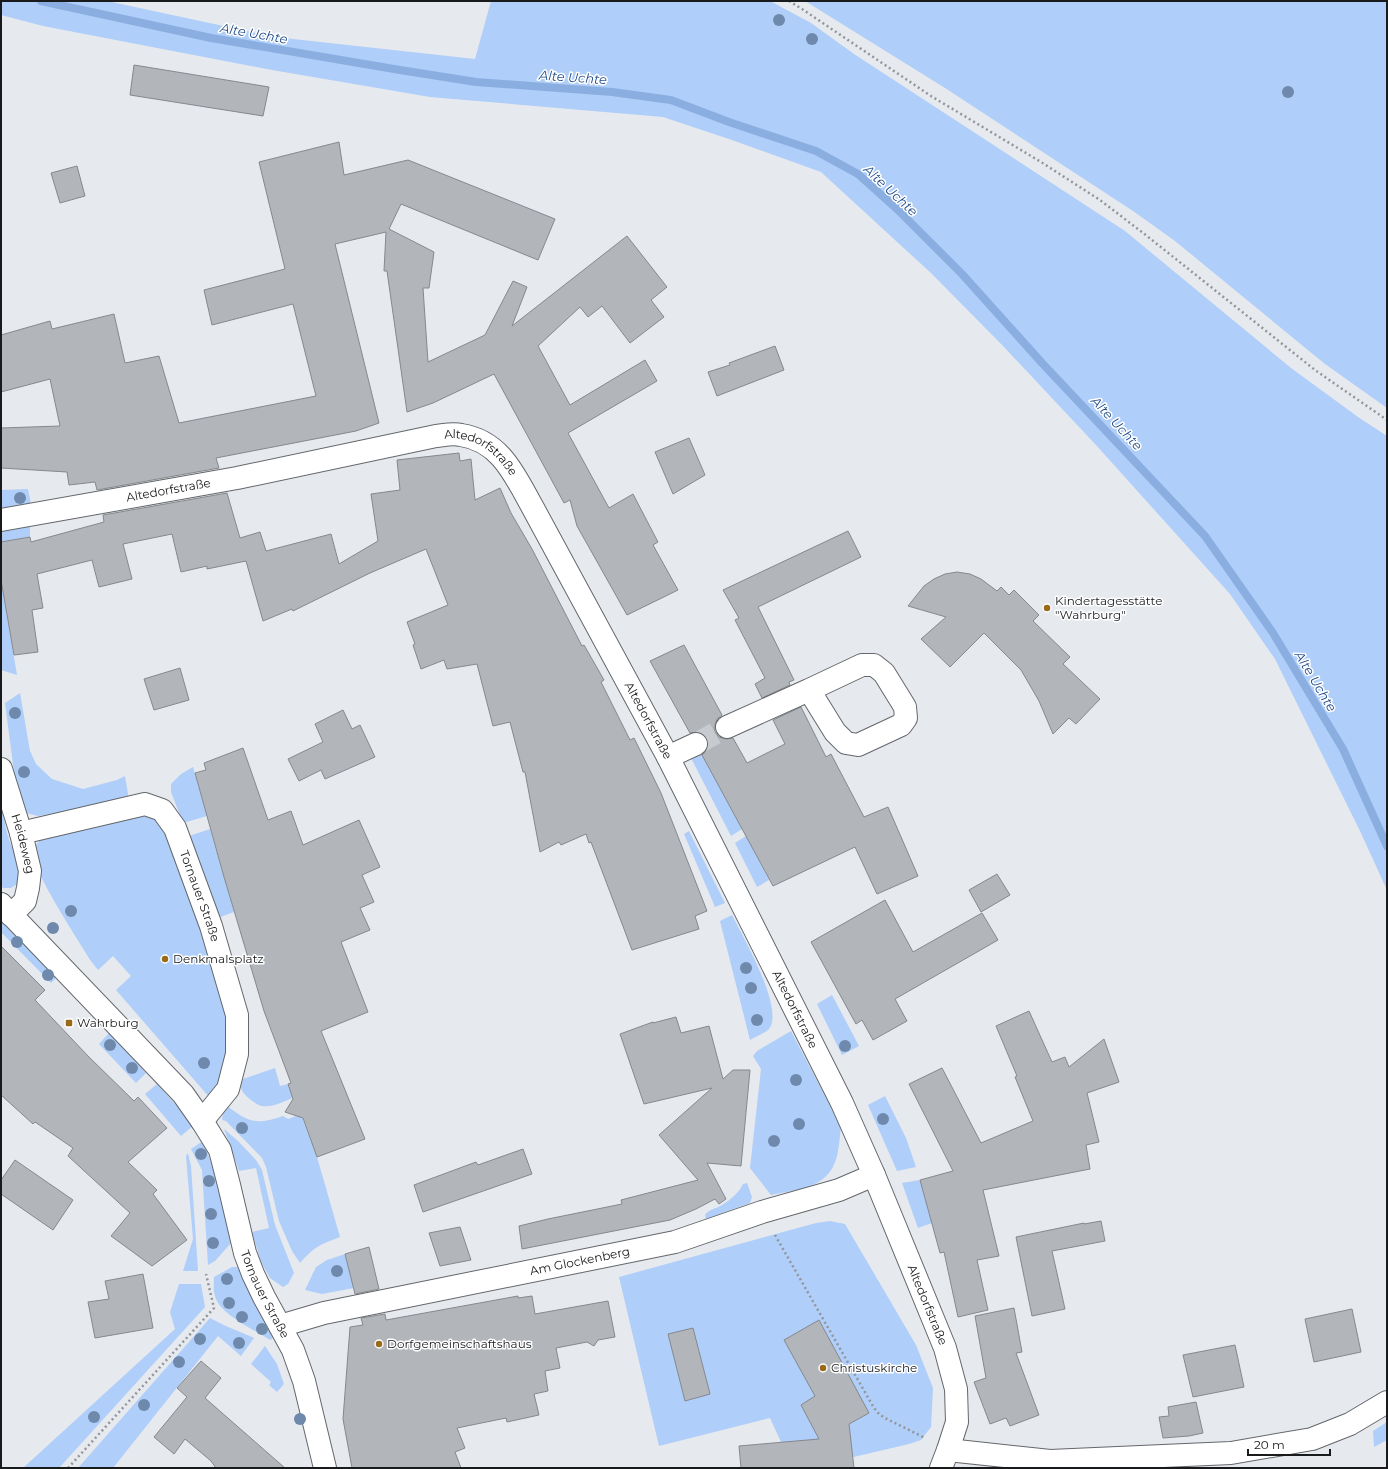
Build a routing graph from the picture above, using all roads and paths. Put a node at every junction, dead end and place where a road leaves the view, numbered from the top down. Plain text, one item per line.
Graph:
1 (789, 1) edge
2 (1387, 420) edge
3 (1, 520) edge
4 (809, 690) dead end
5 (728, 727) tunnel mouth
6 (696, 744) tunnel mouth
7 (668, 758) junction
8 (1, 769) edge
9 (21, 833) junction
10 (6, 909) edge
11 (202, 1121) junction
12 (874, 1175) junction
13 (762, 1212) junction
14 (206, 1274) dead end
15 (280, 1326) junction
16 (1387, 1402) edge
17 (945, 1459) edge
18 (68, 1468) edge
19 (325, 1468) edge

1 - 2 path
3 - 7 street, Altedorfstraße
4 - 5 street
6 - 7 street
7 - 12 street, Altedorfstraße
8 - 9 street, Heideweg
9 - 10 street, Heideweg
9 - 11 street, Tornauer Straße
10 - 11 street, Tornauer Straße
11 - 15 street, Tornauer Straße
12 - 13 street, Am Glockenberg
12 - 17 street, Altedorfstraße
13 - 15 street, Am Glockenberg
13 - 17 path
14 - 18 path
15 - 19 street, Tornauer Straße
16 - 17 street

